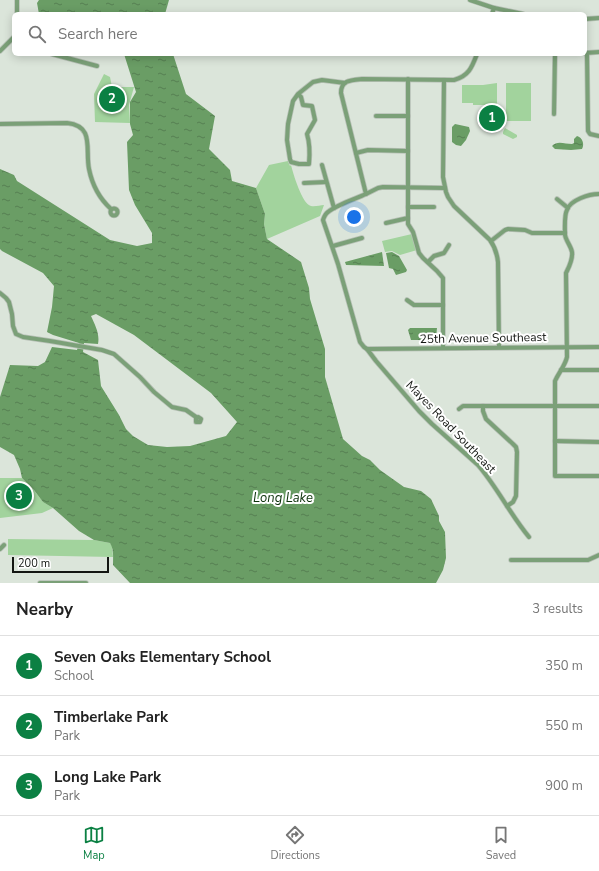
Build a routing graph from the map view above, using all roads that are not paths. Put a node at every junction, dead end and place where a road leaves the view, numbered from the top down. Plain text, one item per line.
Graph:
1 (17, 0) edge
2 (470, 0) edge
3 (494, 8) junction
4 (17, 12) edge
5 (493, 12) edge
6 (513, 12) edge
7 (599, 18) edge
8 (587, 19) edge
9 (12, 39) edge
10 (0, 51) edge
11 (599, 52) edge
12 (587, 53) edge
13 (60, 56) edge
14 (477, 56) edge
15 (554, 56) edge
16 (586, 56) edge
17 (97, 66) dead end
18 (408, 79) junction
19 (444, 80) junction
20 (345, 82) junction
21 (298, 94) junction
22 (554, 114) dead end
23 (376, 116) dead end
24 (408, 116) junction
25 (0, 124) edge
26 (598, 136) edge
27 (408, 151) junction
28 (356, 153) junction
29 (322, 165) dead end
30 (326, 182) junction
31 (304, 183) dead end
32 (408, 187) junction
33 (445, 188) junction
34 (366, 194) junction
35 (599, 194) edge
36 (557, 199) dead end
37 (408, 207) junction
38 (434, 207) dead end
39 (334, 208) junction
40 (568, 208) junction
41 (111, 209) dead end
42 (408, 218) junction
43 (386, 223) dead end
44 (565, 233) junction
45 (362, 238) dead end
46 (491, 241) junction
47 (449, 245) dead end
48 (333, 246) junction
49 (428, 262) junction
50 (0, 293) edge
51 (407, 300) dead end
52 (443, 305) junction
53 (567, 347) junction
54 (599, 347) edge
55 (443, 348) junction
56 (499, 348) junction
57 (367, 349) junction
58 (561, 370) junction
59 (599, 370) edge
60 (483, 406) junction
61 (556, 406) junction
62 (599, 406) edge
63 (459, 409) dead end
64 (196, 418) dead end
65 (555, 441) junction
66 (599, 442) edge
67 (599, 476) edge
68 (507, 506) junction
69 (529, 537) dead end
70 (4, 545) dead end
71 (0, 549) edge
72 (599, 555) edge
73 (511, 560) dead end
74 (40, 583) edge
75 (86, 583) edge

1 - 4 street
2 - 3 street
3 - 5 street
3 - 6 street
7 - 8 street
9 - 10 street
11 - 12 street
13 - 17 street
14 - 19 street
15 - 22 street
16 - 26 street
18 - 19 street
18 - 20 street
18 - 24 street
19 - 33 street
20 - 21 street
20 - 28 street
21 - 21 street
23 - 24 street
24 - 27 street
25 - 41 street
27 - 28 street
27 - 32 street
28 - 34 street
29 - 30 street
30 - 31 street
30 - 39 street
32 - 33 street
32 - 34 street
32 - 37 street
33 - 46 street
34 - 39 street
35 - 40 street
36 - 40 street
37 - 38 street
37 - 42 street
39 - 48 street, Mayes Road Southeast
40 - 44 street
42 - 43 street
42 - 49 street
44 - 46 street
44 - 53 street
45 - 48 street
46 - 56 street
47 - 49 street
48 - 57 street, Mayes Road Southeast
49 - 52 street
50 - 64 street
51 - 52 street
52 - 55 street
53 - 54 street, 25th Avenue Southeast
53 - 56 street, 25th Avenue Southeast
53 - 58 street
55 - 56 street, 25th Avenue Southeast
55 - 57 street, 25th Avenue Southeast
57 - 68 street, Mayes Road Southeast
58 - 59 street
58 - 61 street
60 - 61 street
60 - 63 street
60 - 68 street
61 - 62 street
61 - 65 street
65 - 66 street
65 - 67 street
68 - 69 street, Mayes Road Southeast
70 - 71 street
72 - 73 street
74 - 75 street

